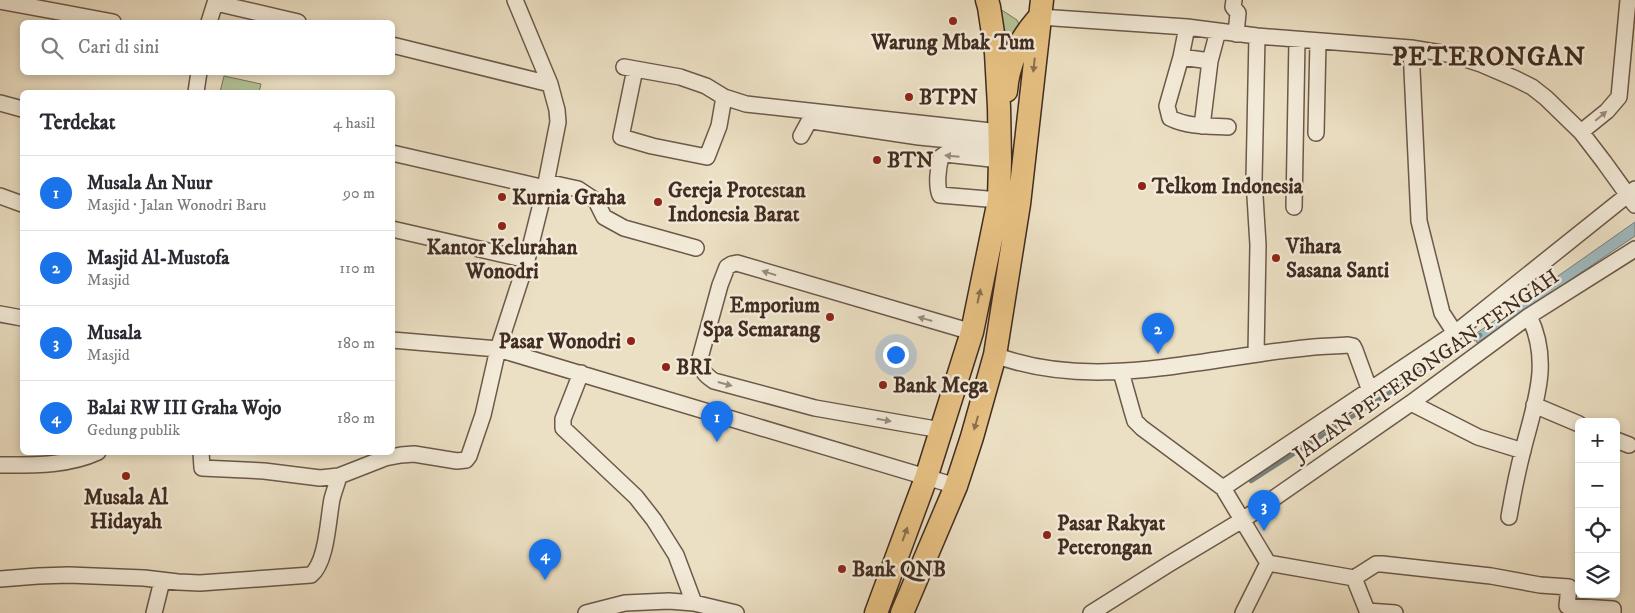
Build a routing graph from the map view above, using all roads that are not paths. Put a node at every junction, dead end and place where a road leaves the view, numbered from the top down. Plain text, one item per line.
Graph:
1 (515, 0) edge
2 (986, 0) edge
3 (1234, 0) edge
4 (1628, 0) edge
5 (0, 1) edge
6 (216, 1) edge
7 (1036, 6) edge
8 (103, 20) edge
9 (210, 20) edge
10 (290, 20) edge
11 (1187, 27) junction
12 (1218, 31) junction
13 (1236, 34) junction
14 (1257, 36) junction
15 (1298, 40) junction
16 (1318, 41) junction
17 (395, 47) edge
18 (1411, 48) junction
19 (1181, 57) junction
20 (1210, 61) junction
21 (199, 75) edge
22 (550, 84) junction
23 (196, 90) edge
24 (724, 97) junction
25 (0, 103) edge
26 (999, 107) junction
27 (20, 108) edge
28 (1202, 126) junction
29 (1228, 127) dead end
30 (1581, 132) junction
31 (1316, 133) dead end
32 (801, 136) dead end
33 (1000, 145) junction
34 (395, 154) edge
35 (546, 185) junction
36 (0, 196) edge
37 (1632, 197) edge
38 (1009, 202) junction
39 (20, 203) edge
40 (1294, 207) dead end
41 (395, 230) edge
42 (696, 248) dead end
43 (1635, 250) edge
44 (528, 260) junction
45 (0, 314) edge
46 (1529, 316) junction
47 (20, 318) edge
48 (972, 332) junction
49 (1456, 333) junction
50 (395, 340) edge
51 (498, 349) junction
52 (1256, 354) junction
53 (995, 355) junction
54 (1121, 372) junction
55 (581, 373) junction
56 (1370, 391) junction
57 (1411, 403) junction
58 (1534, 405) junction
59 (1575, 422) edge
60 (941, 430) junction
61 (1523, 451) junction
62 (91, 455) edge
63 (201, 455) edge
64 (0, 465) edge
65 (339, 476) junction
66 (926, 478) junction
67 (956, 486) junction
68 (1223, 488) junction
69 (1509, 517) dead end
70 (1244, 519) junction
71 (1268, 563) junction
72 (1354, 578) junction
73 (0, 580) edge
74 (162, 580) junction
75 (694, 603) junction
76 (667, 607) edge
77 (1368, 612) edge
78 (154, 613) edge
79 (586, 613) edge
80 (736, 613) edge
81 (876, 613) edge
82 (902, 613) edge
83 (1090, 613) edge
84 (1243, 613) edge
85 (1395, 613) edge
86 (1613, 613) edge

1 - 22 street
2 - 26 highway
3 - 13 street
30 -> 4 street
5 - 8 street
6 - 9 street
6 - 10 street
7 - 11 street
7 - 26 highway
7 -> 38 highway
11 - 12 street
11 - 19 street
12 - 13 street
12 - 20 street
13 - 14 street
14 - 15 street
14 - 52 street
15 - 16 street
15 - 40 street
16 - 18 street
16 - 31 street
17 - 22 street
18 - 30 street
18 - 49 street
19 - 20 street
19 - 28 street
20 - 28 street
21 - 23 street
22 - 35 street
24 - 24 street
24 - 33 street
25 - 27 street
26 - 33 highway
28 - 29 street
30 - 37 street
32 - 33 street
33 - 38 highway
33 -> 38 street
34 - 35 street
35 - 42 street
35 - 44 street
36 - 39 street
37 - 49 street
48 -> 38 highway
38 - 53 highway
41 - 44 street
43 - 46 street, JALAN PETERONGAN TENGAH
44 - 51 street
45 - 47 street
46 - 57 street, JALAN PETERONGAN TENGAH
46 - 58 street
48 - 60 highway
48 -> 60 street
49 - 56 street
50 - 51 street
51 - 55 street
51 - 65 street
52 - 54 street
52 - 56 street
53 - 54 street
53 -> 67 highway
54 - 68 street
55 - 66 street
55 - 75 street
56 - 68 street
57 - 61 street
57 - 70 street, JALAN PETERONGAN TENGAH
58 - 59 street
58 - 61 street
60 - 66 highway
61 - 69 street
62 - 64 street
63 - 65 street
65 - 74 street
66 - 67 street
81 -> 66 highway
67 - 82 highway
68 - 70 street
70 - 71 street
70 - 83 street, JALAN PETERONGAN TENGAH
71 - 72 street
71 - 84 street
72 - 77 street
72 - 86 street
73 - 74 street
74 - 78 street
75 - 76 street
75 - 80 street
76 - 79 street
77 - 85 street

